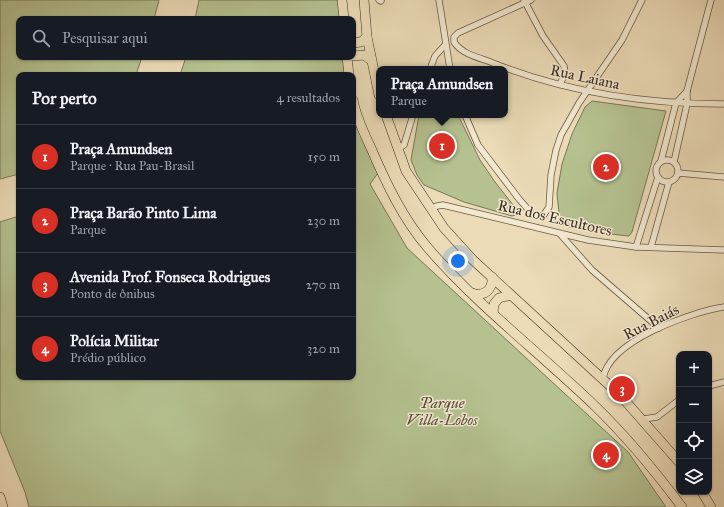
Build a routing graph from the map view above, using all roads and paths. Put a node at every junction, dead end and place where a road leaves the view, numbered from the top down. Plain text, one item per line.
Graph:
1 (342, 0) edge
2 (364, 0) edge
3 (438, 0) edge
4 (531, 0) edge
5 (642, 0) edge
6 (711, 0) edge
7 (524, 1) edge
8 (344, 16) edge
9 (367, 37) junction
10 (356, 43) edge
11 (445, 45) junction
12 (356, 57) edge
13 (350, 60) edge
14 (371, 60) junction
15 (431, 66) edge
16 (449, 66) edge
17 (499, 66) edge
18 (508, 69) edge
19 (349, 72) edge
20 (376, 82) edge
21 (560, 84) junction
22 (588, 91) junction
23 (687, 91) junction
24 (676, 103) junction
25 (687, 104) junction
26 (724, 104) edge
27 (356, 108) edge
28 (387, 118) edge
29 (412, 118) edge
30 (466, 118) edge
31 (397, 149) junction
32 (661, 161) junction
33 (674, 162) junction
34 (678, 173) junction
35 (658, 176) junction
36 (724, 177) edge
37 (669, 182) junction
38 (431, 209) junction
39 (560, 234) junction
40 (636, 246) junction
41 (651, 248) junction
42 (724, 250) edge
43 (492, 277) junction
44 (472, 293) junction
45 (511, 295) junction
46 (724, 307) edge
47 (493, 313) junction
48 (659, 328) junction
49 (603, 379) junction
50 (724, 382) edge
51 (712, 385) edge
52 (676, 402) edge
53 (644, 419) junction
54 (677, 459) edge
55 (704, 495) edge
56 (0, 497) edge
57 (3, 507) edge
58 (682, 507) edge
59 (711, 507) edge

1 - 8 highway
2 - 9 highway
3 - 11 street
4 - 7 street
5 - 22 street
6 - 23 street
7 - 17 street, Rua Laiana
7 - 21 street
9 - 10 highway
9 - 14 highway
11 - 15 street
11 - 16 street
12 - 14 highway
13 - 19 highway
14 - 20 highway
18 - 21 street, Rua Laiana
21 - 22 street, Rua Laiana
22 - 24 street, Rua Laiana
22 - 30 street
23 - 24 street
23 - 25 street
24 - 25 street, Rua Laiana
24 - 32 street
25 - 26 street, Rua Laiana
25 - 33 street
27 - 44 highway
28 - 31 highway
29 - 31 street
31 - 38 highway
32 - 33 street
32 - 35 street
33 - 34 street
34 - 36 street
34 - 37 street
35 - 37 street
35 - 40 street
37 - 41 street
38 - 39 street, Rua dos Escultores
38 - 43 highway
39 - 40 street, Rua dos Escultores
39 - 48 street
40 - 41 street, Rua dos Escultores
41 - 42 street, Rua dos Escultores
43 - 44 highway
43 - 45 highway
44 - 47 highway
45 - 47 highway
45 - 49 highway
46 - 48 street, Rua Baiás
47 - 58 highway
48 - 49 street, Rua Baiás
49 - 53 highway
50 - 51 street
52 - 53 street
53 - 54 highway
55 - 59 highway
56 - 57 highway

